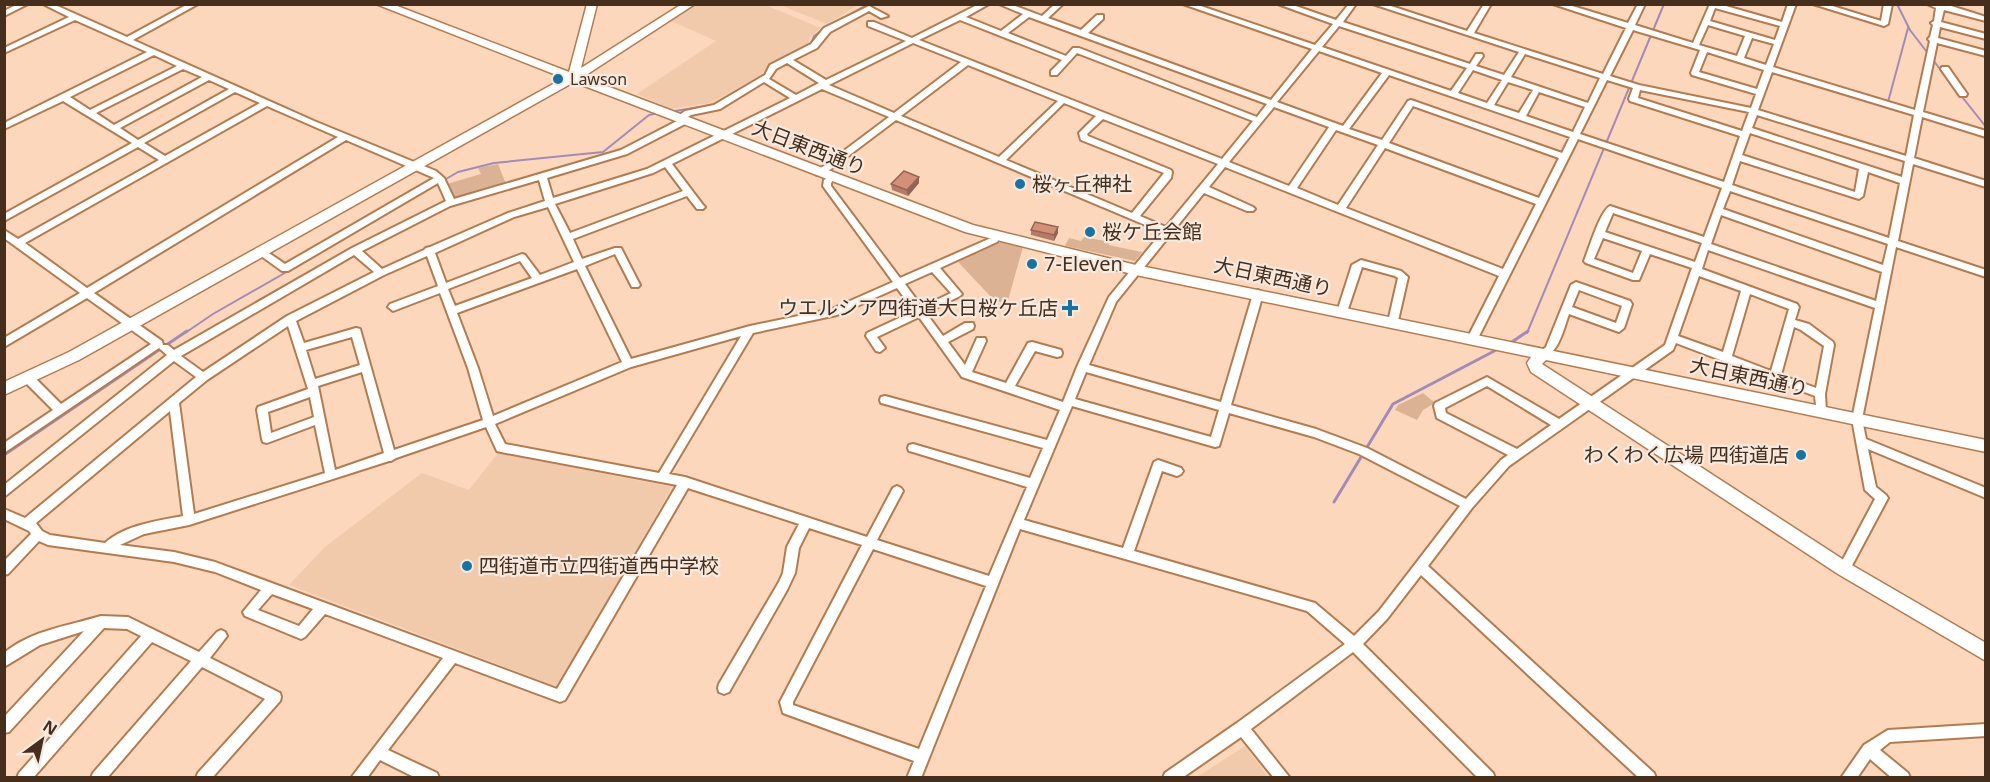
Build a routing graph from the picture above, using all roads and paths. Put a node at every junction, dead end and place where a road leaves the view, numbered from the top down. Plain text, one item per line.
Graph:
1 (25, 4) edge
2 (46, 4) edge
3 (195, 4) edge
4 (381, 4) edge
5 (592, 4) edge
6 (690, 4) edge
7 (986, 4) edge
8 (1002, 4) edge
9 (1060, 4) edge
10 (1186, 4) edge
11 (1281, 4) edge
12 (1353, 4) edge
13 (1376, 4) edge
14 (1488, 4) edge
15 (1557, 4) edge
16 (1642, 4) edge
17 (1816, 4) edge
18 (1888, 4) edge
19 (1930, 4) edge
20 (1789, 5) edge
21 (1941, 6) edge
22 (1579, 8) edge
23 (4, 14) edge
24 (1028, 14) junction
25 (75, 17) junction
26 (959, 17) junction
27 (1100, 17) dead end
28 (1043, 19) junction
29 (1986, 19) edge
30 (1338, 22) junction
31 (1705, 22) junction
32 (1935, 23) junction
33 (1784, 26) junction
34 (1631, 27) junction
35 (1002, 34) junction
36 (1082, 34) junction
37 (1469, 34) junction
38 (1749, 35) junction
39 (1986, 37) edge
40 (1932, 39) junction
41 (913, 40) junction
42 (126, 41) junction
43 (1778, 43) junction
44 (1695, 46) junction
45 (1317, 48) junction
46 (1704, 49) junction
47 (4, 51) edge
48 (1523, 51) junction
49 (152, 53) junction
50 (1986, 54) edge
51 (1479, 56) dead end
52 (1067, 59) junction
53 (788, 60) junction
54 (1740, 60) junction
55 (967, 62) junction
56 (182, 66) junction
57 (1927, 66) junction
58 (1472, 67) junction
59 (1769, 69) junction
60 (1945, 69) junction
61 (1387, 72) junction
62 (1955, 72) dead end
63 (1054, 73) dead end
64 (209, 77) junction
65 (1605, 77) junction
66 (573, 78) junction
67 (1506, 78) junction
68 (764, 79) junction
69 (823, 84) junction
70 (1637, 87) junction
71 (235, 89) junction
72 (1537, 89) junction
73 (1761, 93) junction
74 (1453, 94) junction
75 (1963, 94) dead end
76 (65, 98) junction
77 (795, 98) junction
78 (1063, 99) junction
79 (266, 103) junction
80 (1272, 103) junction
81 (1590, 106) junction
82 (1489, 107) junction
83 (1754, 111) junction
84 (90, 113) junction
85 (1918, 113) junction
86 (1102, 115) junction
87 (894, 116) junction
88 (1521, 117) junction
89 (681, 120) junction
90 (1258, 120) junction
91 (1334, 126) junction
92 (4, 127) edge
93 (114, 128) junction
94 (1344, 130) junction
95 (1747, 132) junction
96 (1986, 134) edge
97 (720, 136) junction
98 (1575, 136) junction
99 (345, 137) junction
100 (138, 144) junction
101 (1383, 144) junction
102 (1564, 157) junction
103 (1738, 157) junction
104 (165, 160) junction
105 (1001, 160) junction
106 (1908, 160) junction
107 (666, 162) junction
108 (1223, 163) junction
109 (414, 164) junction
110 (1864, 168) junction
111 (826, 175) junction
112 (542, 176) junction
113 (440, 178) junction
114 (1904, 181) junction
115 (1986, 184) edge
116 (1727, 187) junction
117 (1202, 188) junction
118 (1291, 190) junction
119 (689, 192) junction
120 (550, 202) junction
121 (1541, 202) junction
122 (451, 203) junction
123 (700, 207) dead end
124 (1250, 209) dead end
125 (1340, 209) junction
126 (1719, 211) junction
127 (1134, 217) junction
128 (4, 218) edge
129 (1167, 231) junction
130 (4, 233) edge
131 (1599, 233) junction
132 (996, 237) junction
133 (567, 238) junction
134 (18, 243) junction
135 (1892, 243) junction
136 (1707, 244) junction
137 (355, 250) junction
138 (429, 250) junction
139 (1647, 250) junction
140 (260, 251) junction
141 (579, 264) junction
142 (934, 268) junction
143 (1698, 269) junction
144 (1136, 270) junction
145 (1887, 270) junction
146 (381, 273) junction
147 (1505, 274) junction
148 (1986, 274) edge
149 (538, 279) junction
150 (899, 283) junction
151 (636, 285) dead end
152 (442, 287) junction
153 (1746, 290) junction
154 (88, 293) junction
155 (1258, 294) junction
156 (1880, 306) junction
157 (393, 307) dead end
158 (1567, 309) junction
159 (452, 311) junction
160 (921, 312) junction
161 (1342, 312) junction
162 (291, 320) junction
163 (1393, 322) junction
164 (1790, 322) junction
165 (132, 324) junction
166 (969, 326) dead end
167 (750, 330) junction
168 (1674, 338) junction
169 (1472, 339) junction
170 (942, 341) junction
171 (981, 341) dead end
172 (4, 343) edge
173 (164, 348) dead end
174 (301, 348) junction
175 (880, 348) dead end
176 (1057, 353) dead end
177 (1543, 354) junction
178 (174, 356) junction
179 (1726, 358) junction
180 (628, 364) junction
181 (366, 367) junction
182 (1082, 367) junction
183 (1632, 373) junction
184 (966, 374) junction
185 (1775, 376) junction
186 (203, 377) junction
187 (28, 378) junction
188 (313, 388) junction
189 (4, 389) edge
190 (1008, 389) junction
191 (1820, 394) junction
192 (885, 400) dead end
193 (174, 401) junction
194 (1590, 403) junction
195 (1068, 404) junction
196 (1226, 406) junction
197 (61, 411) junction
198 (1821, 412) junction
199 (320, 419) junction
200 (1857, 419) junction
201 (489, 422) junction
202 (1558, 424) junction
203 (1863, 442) junction
204 (1050, 446) junction
205 (1984, 447) edge
206 (913, 448) dead end
207 (4, 449) edge
208 (1517, 454) junction
209 (391, 457) junction
210 (1177, 471) dead end
211 (331, 477) junction
212 (662, 477) junction
213 (685, 482) junction
214 (1034, 484) junction
215 (897, 491) dead end
216 (4, 492) edge
217 (1986, 493) edge
218 (1468, 505) junction
219 (4, 514) edge
220 (189, 520) junction
221 (807, 521) junction
222 (1017, 523) junction
223 (26, 524) junction
224 (38, 535) junction
225 (870, 541) junction
226 (106, 549) junction
227 (1127, 553) junction
228 (1420, 567) junction
229 (1844, 568) junction
230 (4, 570) edge
231 (993, 583) junction
232 (269, 589) junction
233 (323, 607) junction
234 (101, 622) junction
235 (152, 634) junction
236 (221, 636) dead end
237 (1354, 644) junction
238 (1986, 653) edge
239 (8, 654) edge
240 (453, 655) junction
241 (201, 659) junction
242 (724, 688) dead end
243 (4, 727) edge
244 (1242, 728) junction
245 (1986, 730) edge
246 (1869, 750) junction
247 (380, 752) junction
248 (922, 757) junction
249 (103, 776) edge
250 (24, 777) edge
251 (203, 777) edge
252 (358, 777) edge
253 (432, 777) edge
254 (914, 777) edge
255 (1170, 777) edge
256 (1283, 777) edge
257 (1488, 777) edge
258 (1649, 777) edge
259 (1848, 777) edge
260 (1903, 777) edge

1 - 23 street
2 - 25 street
3 - 42 street
4 - 66 street, 大日東西通り
5 - 66 street
6 - 66 street
7 - 26 street
8 - 24 street
9 - 28 street
10 - 45 street
11 - 30 street
12 - 30 street
13 - 37 street
14 - 37 street
15 - 22 street
16 - 34 street
17 - 18 street
19 - 21 street
20 - 33 street
21 - 29 street
21 - 32 street
22 - 34 street
24 - 28 street
24 - 35 street
25 - 42 street
25 - 47 street
26 - 35 street
26 - 41 street
27 - 36 street
28 - 36 street
30 - 45 street
30 - 58 street
31 - 33 street
31 - 38 street
31 - 44 street
32 - 39 street
32 - 40 street
33 - 43 street
34 - 44 street
34 - 65 street
35 - 52 street
36 - 80 street
37 - 48 street
38 - 43 street
38 - 54 street
40 - 50 street
40 - 57 street
41 - 53 street
41 - 55 street
41 - 69 street
42 - 49 street
43 - 59 street
44 - 46 street
45 - 61 street
45 - 80 street
46 - 54 street
46 - 73 street
48 - 65 street
48 - 67 street
49 - 56 street
49 - 76 street
51 - 58 street
52 - 63 street
52 - 90 street
53 - 68 street
53 - 69 street
54 - 59 street
55 - 78 street
55 - 87 street
56 - 64 street
56 - 84 street
57 - 60 street
57 - 85 street
58 - 67 street
58 - 74 street
59 - 73 street
59 - 85 street
60 - 62 street
60 - 75 street
61 - 74 street
61 - 94 street
64 - 71 street
64 - 93 street
65 - 70 street
65 - 81 street
66 - 89 street, 大日東西通り
66 - 109 street
67 - 72 street
67 - 82 street
68 - 77 street
68 - 89 street
69 - 77 street
69 - 87 street
70 - 83 street
70 - 95 street
71 - 79 street
71 - 100 street
72 - 81 street
72 - 88 street
73 - 83 street
74 - 82 street
76 - 84 street
76 - 92 street
77 - 97 street
78 - 86 street
78 - 105 street
79 - 99 street
79 - 104 street
80 - 90 street
80 - 91 street
81 - 98 street
82 - 88 street
83 - 95 street
83 - 106 street
84 - 93 street
85 - 96 street
85 - 106 street
86 - 108 street
86 - 127 street
87 - 105 street
87 - 111 street
88 - 98 street
89 - 97 street, 大日東西通り
89 - 112 street
90 - 108 street
91 - 94 street
91 - 118 street
93 - 100 street
94 - 101 street
95 - 103 street
95 - 110 street
97 - 107 street
97 - 111 street, 大日東西通り
98 - 102 street
98 - 116 street
99 - 109 street
99 - 154 street
100 - 104 street
100 - 128 street
101 - 102 street
101 - 121 street
101 - 125 street
102 - 121 street
103 - 110 street
103 - 116 street
104 - 134 street
105 - 127 street
106 - 114 street
106 - 115 street
107 - 119 street
107 - 120 street
108 - 117 street
108 - 118 street
109 - 113 street
109 - 140 street
110 - 114 street
111 - 132 street, 大日東西通り
111 - 150 street
112 - 120 street
112 - 122 street
113 - 122 street
113 - 140 street
114 - 135 street
116 - 126 street
116 - 135 street
117 - 124 street
117 - 129 street
118 - 125 street
119 - 123 street
119 - 133 street
120 - 133 street
120 - 138 street
121 - 147 street
122 - 137 street
125 - 147 street
126 - 136 street
126 - 145 street
127 - 129 street
129 - 144 street
130 - 134 street
131 - 136 street
131 - 139 street
131 - 139 street
132 - 142 street
132 - 144 street, 大日東西通り
133 - 141 street
134 - 154 street
135 - 145 street
135 - 148 street
136 - 143 street
136 - 156 street
137 - 146 street
137 - 178 street
138 - 146 street
138 - 152 street
139 - 143 street
140 - 165 street
141 - 149 street
141 - 151 street
141 - 180 street
142 - 150 street
142 - 160 street
143 - 153 street
143 - 168 street
144 - 155 street, 大日東西通り
144 - 182 street
145 - 156 street
146 - 162 street
147 - 169 street
149 - 152 street
149 - 159 street
150 - 160 street
150 - 167 street
152 - 157 street
152 - 159 street
153 - 164 street
153 - 179 street
154 - 165 street
154 - 172 street
155 - 161 street, 大日東西通り
155 - 196 street
156 - 200 street
158 - 158 street
158 - 177 street
159 - 201 street
160 - 170 street
160 - 175 street
161 - 163 street, 大日東西通り
161 - 163 street
162 - 174 street
162 - 186 street
163 - 169 street, 大日東西通り
164 - 185 street
164 - 191 street
165 - 187 street
165 - 197 street
166 - 170 street
167 - 180 street
167 - 212 street
168 - 179 street
168 - 183 street
169 - 177 street, 大日東西通り
170 - 184 street
171 - 184 street
173 - 178 street
174 - 181 street
174 - 188 street
176 - 190 street
177 - 183 street, 大日東西通り
177 - 194 street
178 - 186 street
178 - 216 street
179 - 185 street
180 - 201 street
181 - 188 street
181 - 209 street
182 - 195 street
182 - 196 street
183 - 194 street
183 - 198 street, 大日東西通り
184 - 190 street
185 - 191 street
186 - 193 street
187 - 189 street
187 - 197 street
188 - 199 street
188 - 199 street
190 - 195 street
191 - 198 street
192 - 204 street
193 - 220 street
193 - 223 street
194 - 202 street
194 - 229 street
195 - 196 street
195 - 204 street
196 - 218 street
197 - 207 street
198 - 200 street, 大日東西通り
199 - 211 street
200 - 203 street
200 - 205 street, 大日東西通り
201 - 209 street
201 - 212 street
202 - 208 street
202 - 208 street
203 - 217 street
203 - 229 street
204 - 214 street
206 - 214 street
208 - 218 street
209 - 211 street
210 - 227 street
211 - 220 street
212 - 213 street
213 - 221 street
213 - 240 street
214 - 222 street
215 - 225 street
218 - 228 street
219 - 223 street
220 - 226 street
221 - 225 street
221 - 242 street
222 - 227 street
222 - 231 street
223 - 224 street
224 - 226 street
224 - 230 street
225 - 231 street
225 - 248 street
226 - 232 street
227 - 237 street
228 - 237 street
228 - 258 street
229 - 238 street
231 - 248 street
232 - 233 street
232 - 233 street
233 - 240 street
234 - 235 street
234 - 239 street
234 - 243 street
235 - 241 street
235 - 250 street
236 - 241 street
237 - 244 street
237 - 257 street
240 - 247 street
241 - 249 street
241 - 251 street
244 - 255 street
244 - 256 street
245 - 246 street
246 - 259 street
246 - 260 street
247 - 252 street
247 - 253 street
248 - 254 street

